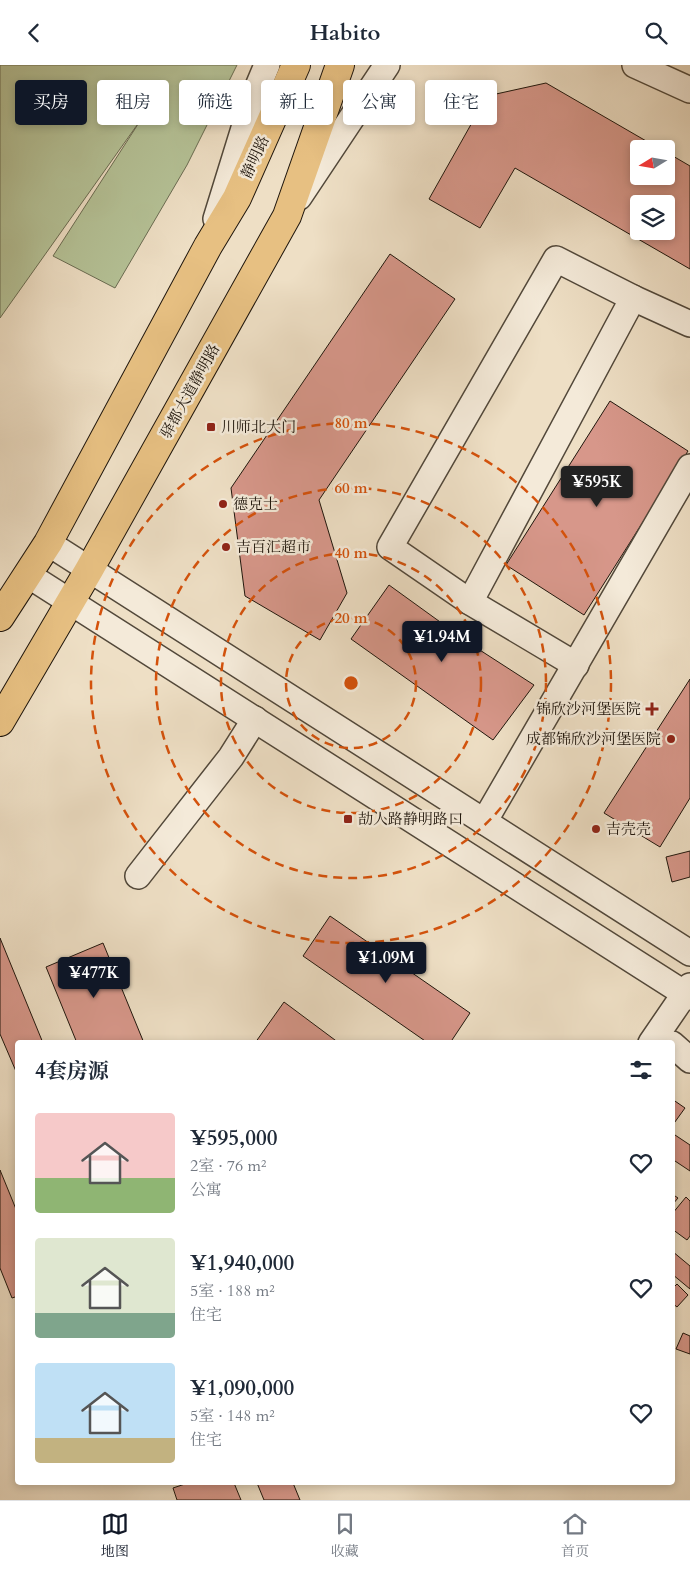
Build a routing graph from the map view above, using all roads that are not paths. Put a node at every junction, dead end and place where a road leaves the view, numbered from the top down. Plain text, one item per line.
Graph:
1 (267, 65) edge
2 (296, 65) edge
3 (340, 65) edge
4 (387, 65) edge
5 (635, 65) edge
6 (690, 90) edge
7 (287, 216) junction
8 (208, 246) junction
9 (633, 298) junction
10 (690, 324) edge
11 (690, 467) edge
12 (48, 543) junction
13 (89, 570) junction
14 (28, 575) junction
15 (71, 602) junction
16 (470, 603) junction
17 (0, 617) edge
18 (576, 665) junction
19 (255, 719) junction
20 (0, 722) edge
21 (484, 822) junction
22 (138, 876) dead end
23 (690, 953) edge
24 (689, 996) edge
25 (652, 1040) edge
26 (669, 1040) edge
27 (675, 1047) edge
28 (690, 1060) edge

1 - 8 street
2 - 8 main road, 静明路
3 - 7 main road
4 - 7 street, 驿都大道静明路
5 - 6 street
7 - 13 main road, 驿都大道静明路
8 - 12 main road
9 - 10 street
9 - 16 street
9 - 16 street
11 - 18 street
12 - 13 street
12 - 14 main road
13 - 15 main road, 驿都大道静明路
13 - 21 street
14 - 15 street
14 - 17 main road
15 - 19 street
15 - 20 main road, 驿都大道静明路
16 - 18 street
18 - 21 street
19 - 22 street
19 - 24 street
21 - 23 street
24 - 25 street
24 - 26 street
27 - 28 street

